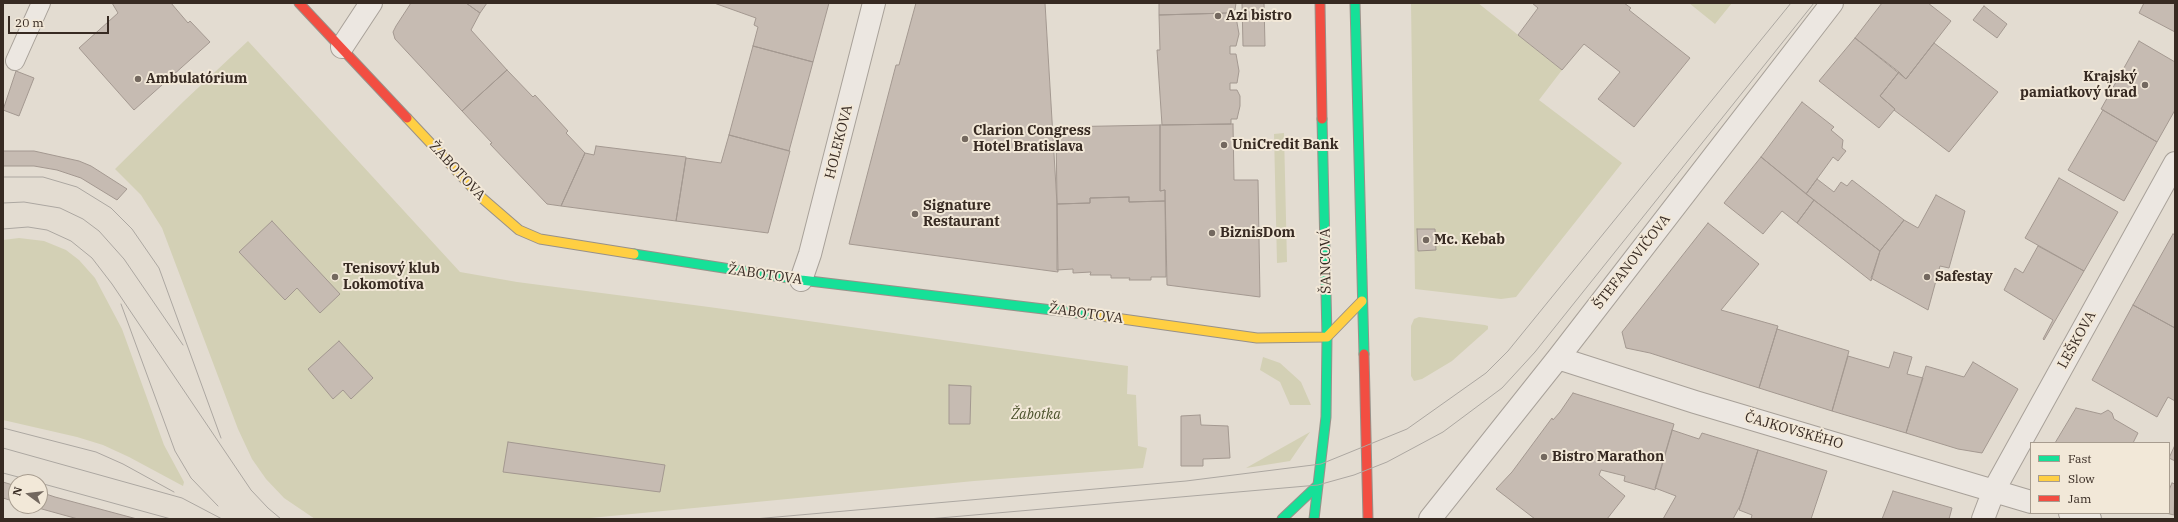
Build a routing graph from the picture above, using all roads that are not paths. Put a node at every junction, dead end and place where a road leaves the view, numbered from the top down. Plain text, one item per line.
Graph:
1 (41, 3) edge
2 (299, 3) edge
3 (371, 3) edge
4 (874, 3) edge
5 (1320, 3) edge
6 (1355, 3) edge
7 (1832, 3) edge
8 (342, 47) junction
9 (15, 61) dead end
10 (2175, 163) edge
11 (801, 280) junction
12 (1362, 300) junction
13 (1327, 337) junction
14 (1558, 358) junction
15 (1318, 485) junction
16 (1994, 490) junction
17 (2030, 502) edge
18 (2073, 514) edge
19 (1282, 519) edge
20 (1314, 519) edge
21 (1368, 519) edge
22 (1430, 519) edge
23 (1983, 519) edge
24 (2090, 519) edge

1 - 9 lane
2 - 8 street, ŽABOTOVA
3 - 8 street
4 - 11 street, HOLEKOVA
5 - 13 street, ŠANCOVÁ
6 - 12 street
7 - 14 street, ŠTEFANOVIČOVA
8 - 11 street, ŽABOTOVA
10 - 16 street, LEŠKOVA
11 - 13 street, ŽABOTOVA
12 - 13 street
12 - 21 street
13 - 15 street, ŠANCOVÁ
14 - 16 street, ČAJKOVSKÉHO
14 - 22 street, ŠTEFANOVIČOVA
15 - 19 street
15 - 20 street, ŠANCOVÁ
16 - 17 street, ČAJKOVSKÉHO
16 - 23 street, LEŠKOVA
18 - 24 street

